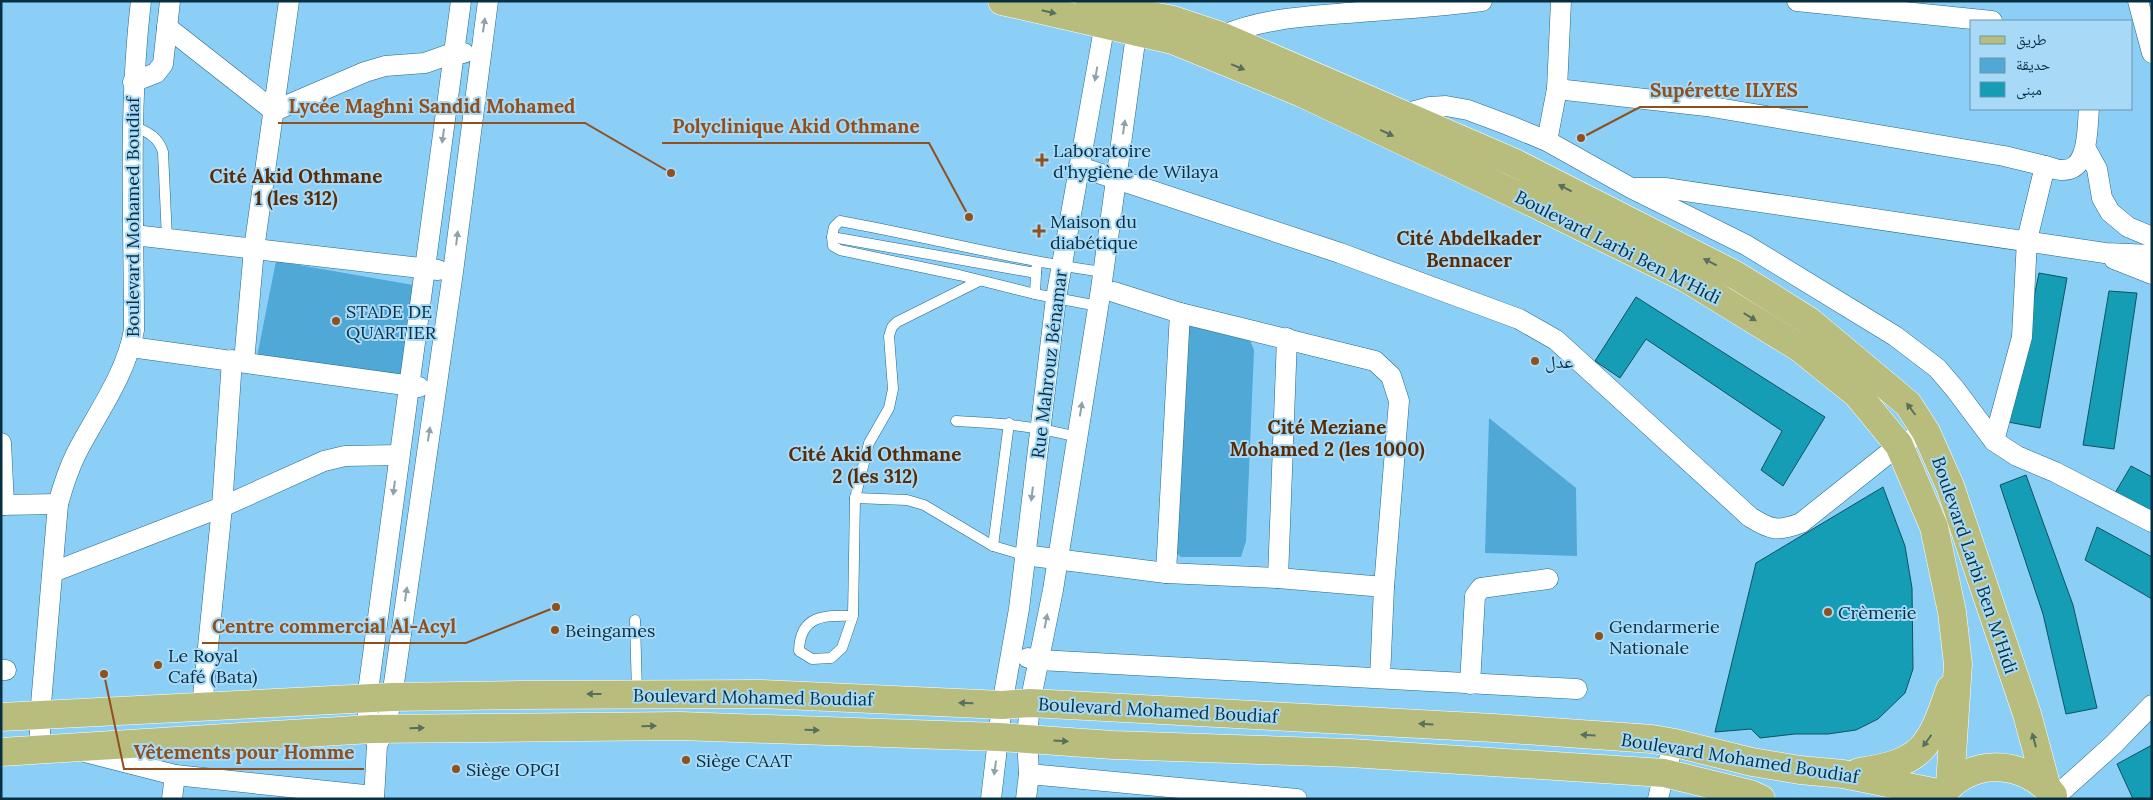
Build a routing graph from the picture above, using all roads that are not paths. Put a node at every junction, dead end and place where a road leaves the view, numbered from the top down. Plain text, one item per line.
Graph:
1 (140, 1) edge
2 (170, 1) edge
3 (289, 1) edge
4 (461, 1) edge
5 (488, 1) edge
6 (1002, 1) edge
7 (1080, 1) edge
8 (1482, 1) edge
9 (1561, 1) edge
10 (1796, 1) edge
11 (2138, 1) edge
12 (1291, 9) edge
13 (1123, 14) edge
14 (1982, 20) edge
15 (167, 28) junction
16 (2146, 41) edge
17 (1216, 46) junction
18 (453, 53) junction
19 (480, 56) junction
20 (425, 63) junction
21 (133, 82) junction
22 (450, 82) junction
23 (476, 86) junction
24 (1557, 89) junction
25 (2089, 110) edge
26 (274, 111) junction
27 (1404, 114) junction
28 (132, 125) junction
29 (1547, 141) junction
30 (2086, 149) junction
31 (2045, 166) junction
32 (1080, 167) junction
33 (1116, 178) junction
34 (1631, 188) junction
35 (134, 235) junction
36 (832, 237) junction
37 (2152, 237) edge
38 (166, 239) junction
39 (2027, 240) junction
40 (254, 249) junction
41 (2098, 252) junction
42 (2152, 255) edge
43 (1061, 266) junction
44 (425, 268) junction
45 (1036, 268) junction
46 (453, 272) junction
47 (1103, 272) junction
48 (2152, 274) edge
49 (979, 281) junction
50 (1114, 292) junction
51 (1035, 294) junction
52 (1056, 298) junction
53 (1098, 306) junction
54 (1180, 313) junction
55 (1287, 338) junction
56 (131, 347) junction
57 (238, 361) junction
58 (407, 386) junction
59 (436, 389) junction
60 (956, 421) dead end
61 (1009, 423) junction
62 (1041, 428) junction
63 (1926, 432) junction
64 (1077, 437) junction
65 (1994, 442) junction
66 (1, 443) edge
67 (1899, 445) junction
68 (398, 455) junction
69 (855, 498) junction
70 (58, 504) junction
71 (3, 505) edge
72 (222, 508) junction
73 (2152, 522) edge
74 (993, 546) junction
75 (1024, 555) junction
76 (1057, 559) junction
77 (53, 572) junction
78 (1166, 573) junction
79 (1278, 578) junction
80 (1548, 579) dead end
81 (1384, 587) junction
82 (853, 616) junction
83 (635, 620) dead end
84 (372, 652) junction
85 (398, 654) junction
86 (1011, 655) junction
87 (1039, 660) junction
88 (1958, 664) junction
89 (1380, 678) junction
90 (1470, 684) junction
91 (1577, 689) dead end
92 (637, 694) junction
93 (379, 698) junction
94 (1030, 703) junction
95 (1002, 705) junction
96 (2152, 705) edge
97 (202, 707) junction
98 (40, 716) junction
99 (1, 717) edge
100 (378, 734) junction
101 (999, 736) junction
102 (1026, 738) junction
103 (1675, 743) junction
104 (72, 749) junction
105 (40, 751) junction
106 (1, 752) edge
107 (1029, 774) junction
108 (1843, 774) junction
109 (175, 775) junction
110 (1661, 786) edge
111 (1944, 792) edge
112 (2052, 795) edge
113 (374, 797) edge
114 (1276, 798) edge
115 (172, 799) edge
116 (990, 799) edge
117 (1026, 799) edge
118 (1297, 799) edge
119 (1761, 799) edge

1 - 21 street, Boulevard Mohamed Boudiaf
2 - 15 street
3 - 26 street
4 - 18 street
19 -> 5 street
6 -> 13 main road, Boulevard Larbi Ben M'Hidi
7 - 13 main road, Boulevard Larbi Ben M'Hidi
8 - 12 street
9 - 24 street
10 - 14 street
11 - 16 street
12 - 17 street
13 - 17 main road, Boulevard Larbi Ben M'Hidi
13 -> 32 street, Rue Mahrouz Bénamar
33 -> 13 street, Rue Mahrouz Bénamar
15 - 21 street
15 - 26 street
17 - 27 main road, Boulevard Larbi Ben M'Hidi
17 -> 67 main road, Boulevard Larbi Ben M'Hidi
18 - 19 street
18 - 20 street
18 - 22 street
19 - 23 street
20 - 22 street
20 - 26 street
21 - 28 street, Boulevard Mohamed Boudiaf
22 - 23 street
22 -> 44 street
46 -> 23 street
24 - 29 street
24 - 31 street
25 - 30 street
26 - 40 street
27 - 29 street
63 -> 27 main road, Boulevard Larbi Ben M'Hidi
28 - 35 street, Boulevard Mohamed Boudiaf
28 - 38 lane
29 - 34 street
30 - 31 street
30 - 37 street
31 - 39 street
32 - 33 street
32 - 43 street, Rue Mahrouz Bénamar
33 - 47 street, Rue Mahrouz Bénamar
33 - 67 street
34 - 39 street
34 - 65 street
35 - 38 street
35 - 56 street, Boulevard Mohamed Boudiaf
36 - 45 lane
36 - 45 lane
36 - 49 lane
38 - 40 street
39 - 41 street
39 - 65 street
40 - 44 street
40 - 57 street
41 - 42 street
41 - 48 street
43 - 45 lane
43 - 47 lane
43 - 52 street, Rue Mahrouz Bénamar
44 - 46 street
44 - 58 street
45 - 51 lane
46 - 59 street
47 - 50 lane
47 - 53 street, Rue Mahrouz Bénamar
49 - 51 lane
49 - 69 lane
50 - 53 lane
50 - 54 street
51 - 52 lane
52 - 53 lane
52 - 62 street, Rue Mahrouz Bénamar
64 -> 53 street, Rue Mahrouz Bénamar
54 - 55 street
54 - 78 street
55 - 79 street
55 - 81 street
56 - 57 street
56 - 70 street, Boulevard Mohamed Boudiaf
57 - 58 street
57 - 72 street
58 - 59 street
58 - 68 street
85 -> 59 street
60 - 61 lane
61 - 62 lane
61 - 74 lane
62 - 64 lane
62 -> 75 street, Rue Mahrouz Bénamar
63 - 67 street
112 -> 63 main road, Boulevard Larbi Ben M'Hidi
64 - 76 street, Rue Mahrouz Bénamar
65 - 73 street
66 - 71 street
67 - 88 main road, Boulevard Larbi Ben M'Hidi
68 - 72 street
68 -> 84 street
69 - 74 lane
69 - 82 lane
70 - 71 street
70 - 77 street, Boulevard Mohamed Boudiaf
72 - 77 street
72 - 97 street
74 - 75 lane
75 - 76 street
75 - 86 street, Rue Mahrouz Bénamar
76 - 78 street
87 -> 76 street, Rue Mahrouz Bénamar
77 - 98 street, Boulevard Mohamed Boudiaf
78 - 79 street
79 - 81 street
80 - 90 street
81 - 89 street
82 - 82 lane
83 - 92 lane
84 - 85 street
84 - 93 street
85 - 93 street
86 - 87 street
86 - 95 street, Rue Mahrouz Bénamar
87 - 89 street
87 - 94 street, Rue Mahrouz Bénamar
88 -> 108 main road
88 - 111 main road, Boulevard Larbi Ben M'Hidi
89 - 90 street
90 - 91 street
92 -> 93 main road, Boulevard Mohamed Boudiaf
95 -> 92 main road, Boulevard Mohamed Boudiaf
93 - 97 main road, Boulevard Mohamed Boudiaf
93 - 100 street
94 - 95 main road, Boulevard Mohamed Boudiaf
94 - 102 street, Rue Mahrouz Bénamar
103 -> 94 main road, Boulevard Mohamed Boudiaf
95 - 101 street, Rue Mahrouz Bénamar
96 - 112 street
97 - 98 main road, Boulevard Mohamed Boudiaf
98 - 99 main road, Boulevard Mohamed Boudiaf
98 - 105 street, Boulevard Mohamed Boudiaf
100 -> 101 main road, Boulevard Mohamed Boudiaf
100 - 104 main road, Boulevard Mohamed Boudiaf
100 - 113 street
101 - 102 main road, Boulevard Mohamed Boudiaf
101 -> 116 street, Rue Mahrouz Bénamar
102 - 107 street, Rue Mahrouz Bénamar
102 -> 110 main road, Boulevard Mohamed Boudiaf
103 - 108 main road, Boulevard Mohamed Boudiaf
103 - 110 street
104 - 105 main road, Boulevard Mohamed Boudiaf
104 - 109 street
105 - 106 main road, Boulevard Mohamed Boudiaf
107 - 114 street
107 - 117 street, Rue Mahrouz Bénamar
108 - 111 main road, Boulevard Mohamed Boudiaf
109 - 113 street
109 - 115 street
110 - 119 main road, Boulevard Mohamed Boudiaf
111 - 112 main road
114 - 118 street

